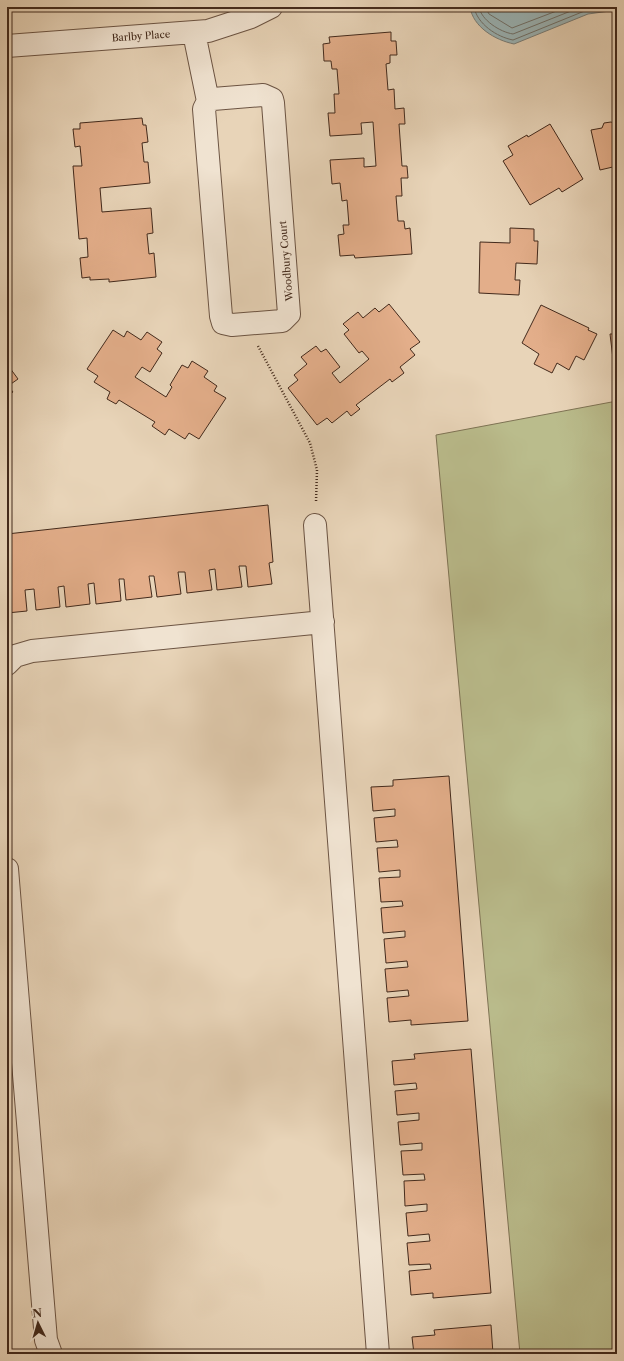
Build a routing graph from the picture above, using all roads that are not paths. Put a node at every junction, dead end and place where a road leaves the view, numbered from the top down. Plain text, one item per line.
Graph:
1 (271, 7) edge
2 (194, 33) junction
3 (7, 46) edge
4 (208, 101) junction
5 (315, 525) road end
6 (323, 622) junction
7 (7, 664) edge
8 (7, 869) edge
9 (51, 1354) edge
10 (378, 1354) edge

1 - 2 street, Barlby Place
2 - 3 street, Barlby Place
2 - 4 street, Woodbury Court
4 - 4 street, Woodbury Court
5 - 6 street
6 - 7 street
6 - 10 street
8 - 9 street

